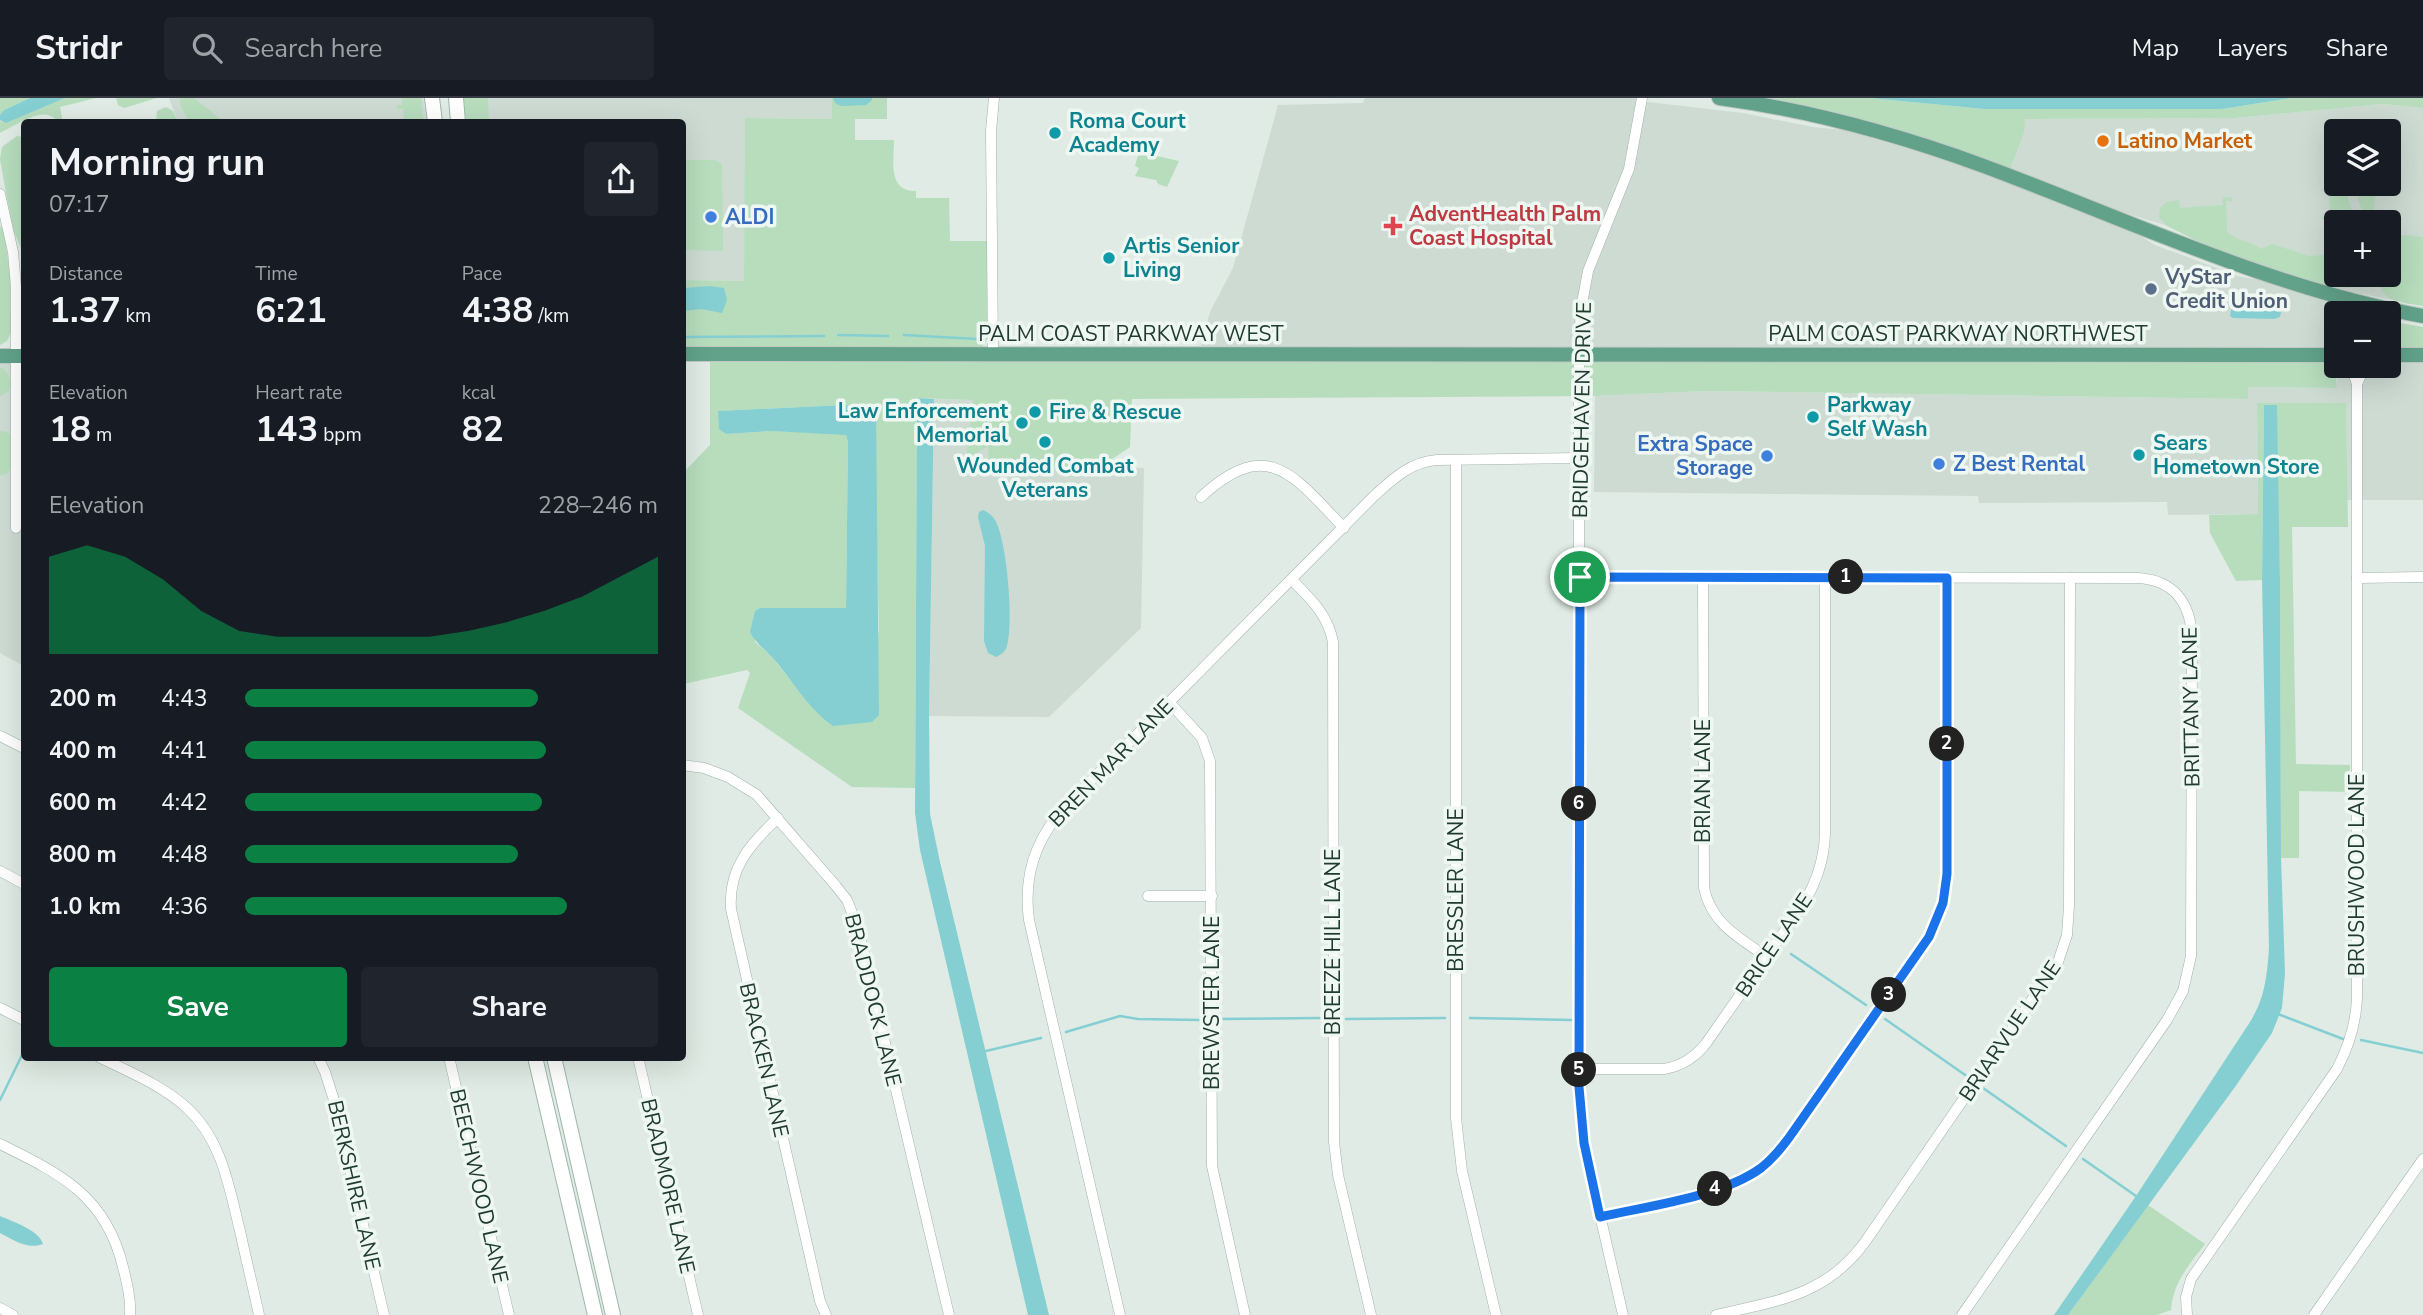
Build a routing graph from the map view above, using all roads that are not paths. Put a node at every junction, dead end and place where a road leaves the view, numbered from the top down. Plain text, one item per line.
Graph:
1 (432, 98) edge
2 (456, 98) edge
3 (994, 98) edge
4 (1642, 98) edge
5 (1718, 98) edge
6 (435, 119) edge
7 (458, 119) edge
8 (0, 194) edge
9 (2340, 301) edge
10 (2401, 313) edge
11 (2423, 316) edge
12 (686, 354) edge
13 (1579, 354) junction
14 (2420, 354) edge
15 (993, 355) junction
16 (2324, 355) edge
17 (2401, 355) edge
18 (0, 356) edge
19 (20, 356) edge
20 (2355, 378) edge
21 (2360, 378) edge
22 (2357, 384) junction
23 (1580, 458) junction
24 (1456, 460) junction
25 (1201, 496) dead end
26 (16, 528) dead end
27 (1344, 528) junction
28 (1580, 577) junction
29 (1703, 577) junction
30 (1825, 577) junction
31 (1947, 578) junction
32 (2070, 578) junction
33 (2357, 578) junction
34 (2423, 578) edge
35 (1292, 580) junction
36 (1169, 702) junction
37 (0, 736) edge
38 (21, 746) edge
39 (686, 766) edge
40 (778, 818) junction
41 (0, 872) edge
42 (21, 882) edge
43 (1148, 896) dead end
44 (1212, 896) junction
45 (1767, 957) junction
46 (0, 1008) edge
47 (21, 1018) edge
48 (107, 1061) edge
49 (320, 1061) edge
50 (450, 1061) edge
51 (536, 1061) edge
52 (555, 1061) edge
53 (639, 1061) edge
54 (1579, 1069) junction
55 (0, 1144) edge
56 (2423, 1159) edge
57 (1600, 1217) junction
58 (0, 1308) edge
59 (13, 1315) edge
60 (130, 1315) edge
61 (259, 1315) edge
62 (384, 1315) edge
63 (509, 1315) edge
64 (595, 1315) edge
65 (613, 1315) edge
66 (698, 1315) edge
67 (826, 1315) edge
68 (949, 1315) edge
69 (1120, 1315) edge
70 (1245, 1315) edge
71 (1371, 1315) edge
72 (1496, 1315) edge
73 (1623, 1315) edge
74 (1716, 1315) edge
75 (1962, 1315) edge
76 (2187, 1315) edge
77 (2314, 1315) edge

1 - 6 main road
2 - 7 main road
3 - 15 street
4 - 13 street, BRIDGEHAVEN DRIVE
5 - 9 main road
8 - 19 street
10 - 11 main road
12 - 15 main road, PALM COAST PARKWAY WEST
13 - 15 main road, PALM COAST PARKWAY WEST
13 - 16 main road, PALM COAST PARKWAY NORTHWEST
13 - 23 street, BRIDGEHAVEN DRIVE
14 - 17 main road
18 - 19 main road
19 - 26 street
20 - 22 street, BRUSHWOOD LANE
21 - 22 street, BRUSHWOOD LANE
22 - 33 street, BRUSHWOOD LANE
23 - 24 street, BREN MAR LANE
23 - 28 street, BRIDGEHAVEN DRIVE
24 - 27 street, BREN MAR LANE
24 - 72 street, BRESSLER LANE
25 - 27 street
27 - 35 street, BREN MAR LANE
28 - 29 street, BRITTANY LANE
28 - 54 street, BRIDGEHAVEN DRIVE
29 - 30 street, BRITTANY LANE
29 - 45 street, BRIAN LANE
30 - 31 street, BRITTANY LANE
30 - 45 street, BRICE LANE
31 - 32 street, BRITTANY LANE
31 - 57 street
32 - 74 street, BRIARVUE LANE
32 - 75 street, BRITTANY LANE
33 - 34 street
33 - 76 street, BRUSHWOOD LANE
35 - 36 street, BREN MAR LANE
35 - 71 street, BREEZE HILL LANE
36 - 44 street, BREWSTER LANE
36 - 69 street, BREN MAR LANE
37 - 38 street
39 - 40 street, BRADDOCK LANE
40 - 67 street, BRACKEN LANE
40 - 68 street, BRADDOCK LANE
41 - 42 street
43 - 44 street
44 - 70 street, BREWSTER LANE
45 - 54 street, BRICE LANE
46 - 47 street
48 - 61 street
49 - 62 street, BERKSHIRE LANE
50 - 63 street, BEECHWOOD LANE
51 - 64 main road
52 - 65 main road
53 - 66 street, BRADMORE LANE
54 - 57 street, BRIDGEHAVEN DRIVE
55 - 60 street
56 - 77 street
57 - 73 street, BRIDGEHAVEN DRIVE
58 - 59 street

